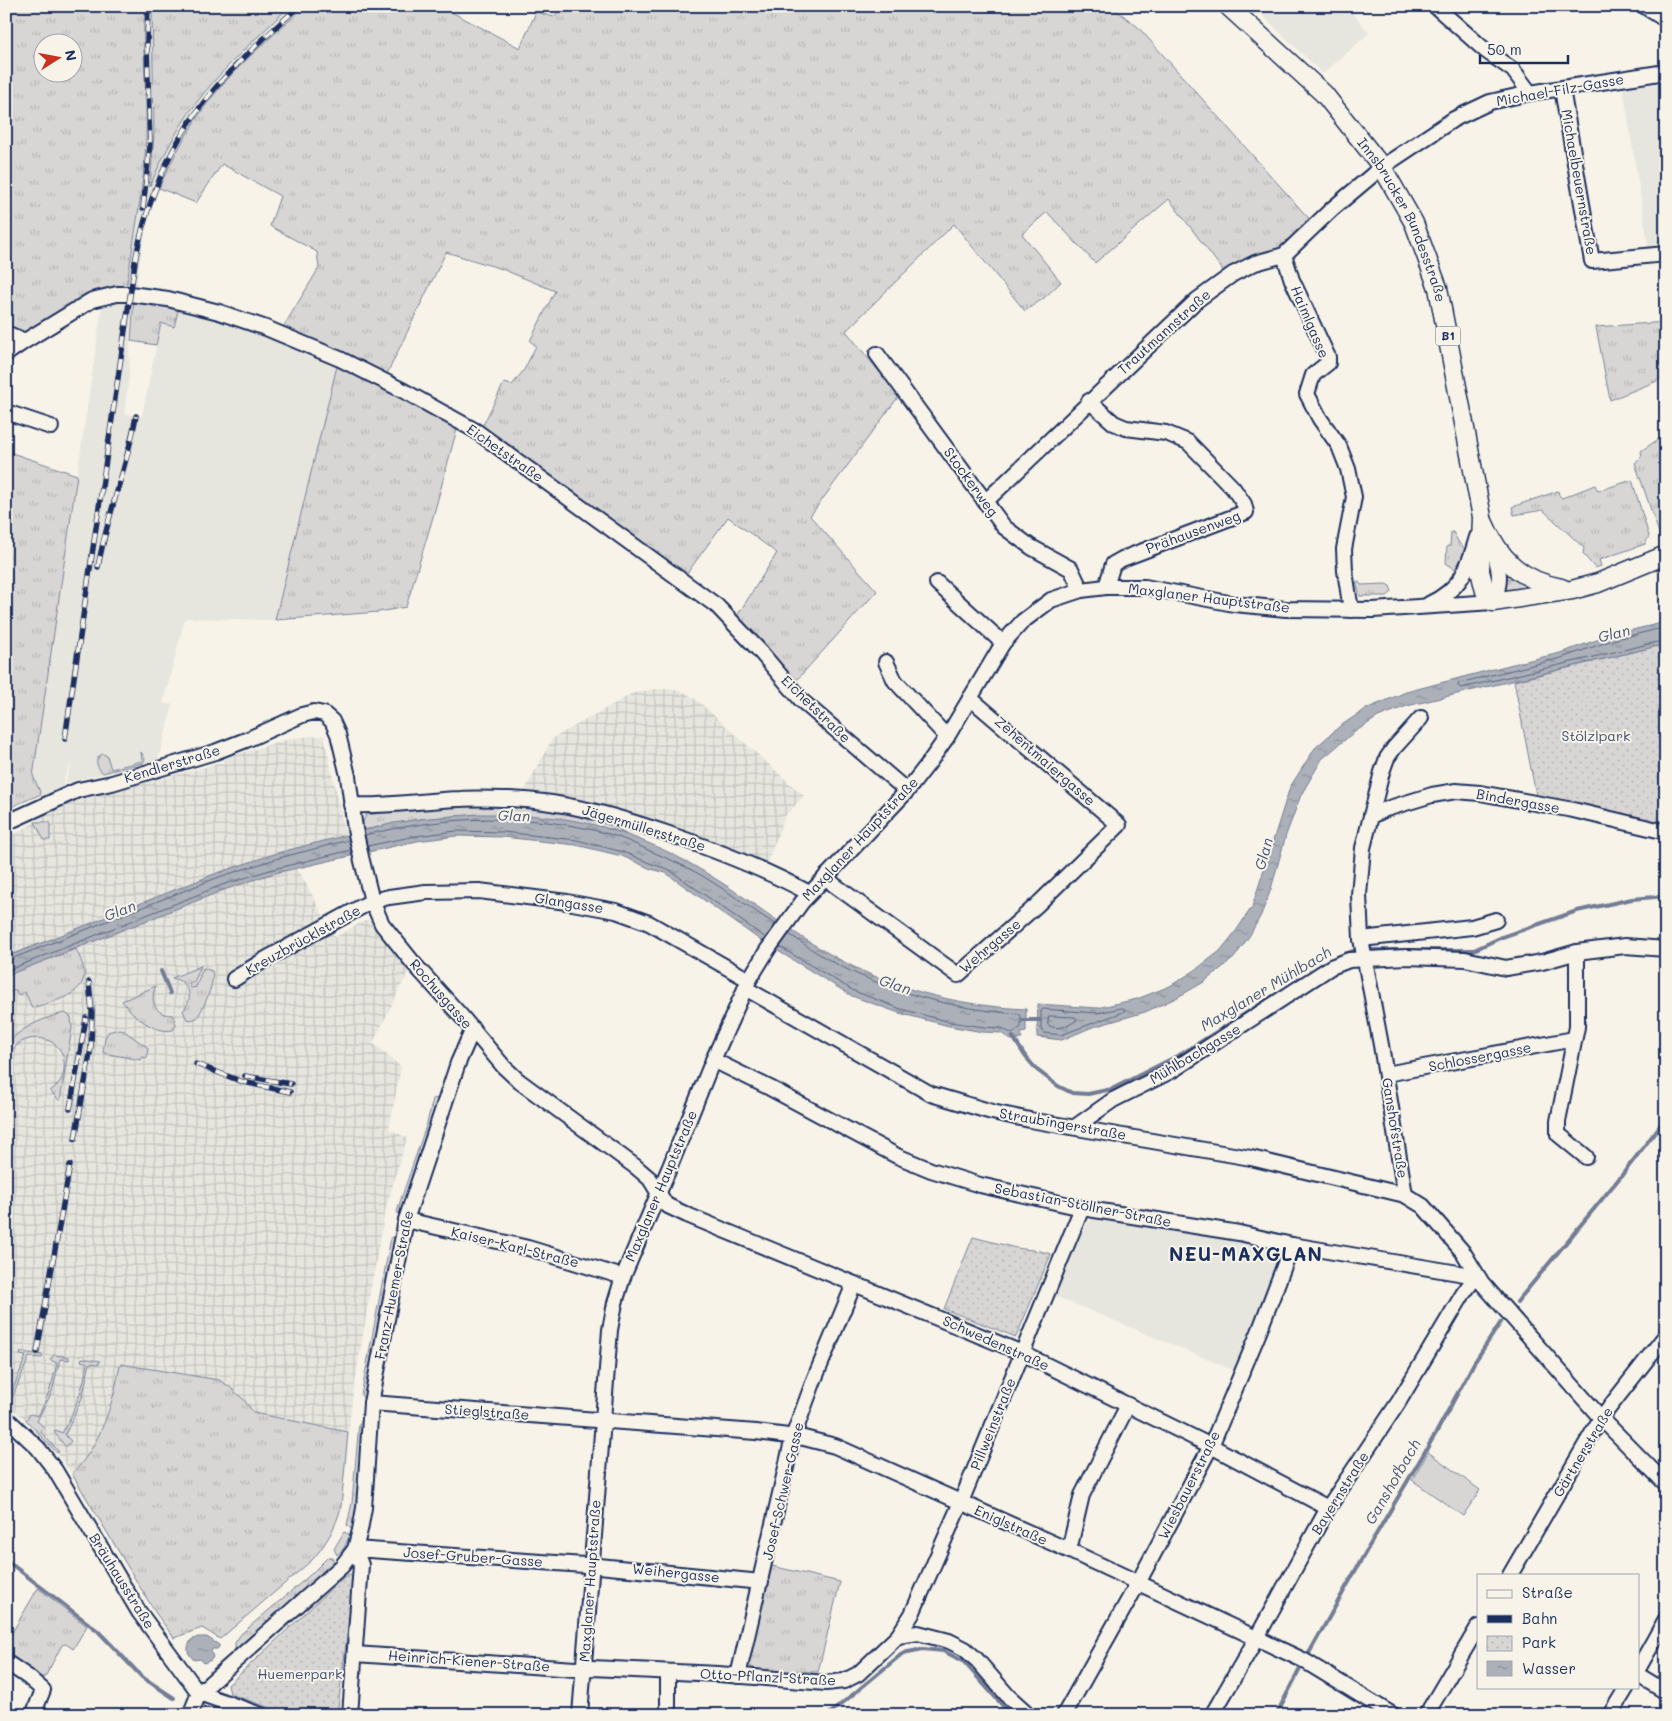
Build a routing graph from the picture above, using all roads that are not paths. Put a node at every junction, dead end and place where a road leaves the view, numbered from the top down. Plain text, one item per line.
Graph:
1 (1228, 6) edge
2 (1435, 6) edge
3 (1644, 6) edge
4 (1666, 20) edge
5 (1666, 72) edge
6 (1562, 89) junction
7 (1530, 93) junction
8 (1382, 167) junction
9 (1666, 254) edge
10 (1284, 255) junction
11 (6, 333) edge
12 (25, 341) junction
13 (6, 354) edge
14 (877, 354) dead end
15 (1089, 401) junction
16 (6, 412) edge
17 (51, 427) dead end
18 (985, 502) junction
19 (1482, 517) junction
20 (1490, 537) junction
21 (1666, 555) edge
22 (937, 583) dead end
23 (1106, 587) junction
24 (1081, 590) junction
25 (1572, 590) junction
26 (1493, 602) junction
27 (1423, 606) junction
28 (1351, 610) junction
29 (1003, 644) junction
30 (886, 662) dead end
31 (970, 698) junction
32 (1421, 718) dead end
33 (334, 724) joint
34 (947, 737) junction
35 (907, 791) junction
36 (351, 805) junction
37 (1371, 816) junction
38 (6, 823) edge
39 (1119, 825) joint
40 (1666, 832) edge
41 (826, 876) junction
42 (809, 893) junction
43 (372, 901) junction
44 (1496, 920) dead end
45 (1362, 949) junction
46 (1666, 949) edge
47 (1577, 952) junction
48 (234, 979) dead end
49 (747, 984) junction
50 (473, 1030) junction
51 (1574, 1039) junction
52 (713, 1060) junction
53 (1386, 1074) junction
54 (1075, 1127) junction
55 (1586, 1158) dead end
56 (658, 1194) junction
57 (1405, 1195) junction
58 (1082, 1208) junction
59 (406, 1220) junction
60 (1292, 1245) junction
61 (1476, 1276) junction
62 (623, 1277) junction
63 (854, 1284) junction
64 (1666, 1335) edge
65 (1022, 1353) junction
66 (371, 1403) junction
67 (1128, 1405) junction
68 (6, 1418) edge
69 (1601, 1418) junction
70 (602, 1421) junction
71 (793, 1437) junction
72 (1211, 1446) junction
73 (1666, 1484) edge
74 (961, 1502) junction
75 (1328, 1508) junction
76 (354, 1549) junction
77 (1068, 1550) junction
78 (591, 1565) junction
79 (1511, 1574) edge
80 (761, 1582) junction
81 (1138, 1583) junction
82 (1666, 1619) edge
83 (1477, 1630) edge
84 (898, 1636) junction
85 (1256, 1639) junction
86 (355, 1654) junction
87 (6, 1662) edge
88 (1640, 1665) edge
89 (584, 1668) junction
90 (668, 1673) junction
91 (738, 1676) junction
92 (1640, 1676) edge
93 (1626, 1688) edge
94 (1666, 1692) edge
95 (198, 1693) junction
96 (33, 1715) edge
97 (190, 1715) edge
98 (261, 1715) edge
99 (350, 1715) edge
100 (580, 1715) edge
101 (668, 1715) edge
102 (1029, 1715) edge
103 (1064, 1715) edge
104 (1212, 1715) edge
105 (1394, 1715) edge
106 (1426, 1715) edge
107 (1610, 1715) edge

1 - 8 main road, Innsbrucker Bundesstraße / B1
2 - 7 street
3 - 4 street
5 - 6 street, Michael-Filz-Gasse
6 - 7 street, Michael-Filz-Gasse
6 - 9 street, Michaelbeuernstraße
7 - 8 street, Michael-Filz-Gasse
8 - 10 street, Trautmannstraße
8 - 19 main road, Innsbrucker Bundesstraße / B1
10 - 15 street, Trautmannstraße
10 - 28 street, Haimlgasse
11 - 12 street
12 - 13 street, Eichetstraße
12 - 35 street, Eichetstraße
14 - 18 street, Stockerweg
15 - 18 street, Trautmannstraße
15 - 23 street, Prähausenweg
16 - 17 street
18 - 24 street, Stockerweg
19 - 20 main road, Innsbrucker Bundesstraße / B1
19 - 26 main road, Innsbrucker Bundesstraße / B1
19 - 27 street
20 - 25 main road, Innsbrucker Bundesstraße / B1
20 - 26 street, B1
21 - 25 main road, Innsbrucker Bundesstraße / B1
22 - 29 street
23 - 24 street, Maxglaner Hauptstraße
23 - 28 street, Maxglaner Hauptstraße
24 - 29 street, Maxglaner Hauptstraße
25 - 26 main road, Innsbrucker Bundesstraße
26 - 27 street, Maxglaner Hauptstraße
27 - 28 street, Maxglaner Hauptstraße
29 - 31 street, Maxglaner Hauptstraße
30 - 34 street
31 - 34 street, Maxglaner Hauptstraße
31 - 39 street, Zehentmaiergasse
32 - 37 street, Ganshofstraße
33 - 36 street, Rochusgasse
33 - 38 street, Kendlerstraße
34 - 35 street, Maxglaner Hauptstraße
35 - 41 street, Maxglaner Hauptstraße
36 - 42 street, Jägermüllerstraße
36 - 43 street, Rochusgasse
37 - 40 street, Bindergasse
37 - 45 street, Ganshofstraße
39 - 41 street, Wehrgasse
41 - 42 street, Maxglaner Hauptstraße
42 - 49 street, Maxglaner Hauptstraße
43 - 48 street, Kreuzbrücklstraße
43 - 49 street, Glangasse
43 - 50 street, Rochusgasse
44 - 45 street, Mühlbachgasse
45 - 47 street, Mühlbachgasse
45 - 53 street, Ganshofstraße
45 - 54 street, Mühlbachgasse
46 - 47 street, Mühlbachgasse
47 - 51 street
49 - 52 street, Maxglaner Hauptstraße
49 - 54 street, Straubingerstraße
50 - 56 street, Rochusgasse
50 - 59 street, Franz-Huemer-Straße
51 - 53 street, Schlossergasse
51 - 55 street
52 - 56 street, Maxglaner Hauptstraße
52 - 58 street, Sebastian-Stöllner-Straße
53 - 57 street, Ganshofstraße
54 - 57 street, Straubingerstraße
56 - 62 street, Maxglaner Hauptstraße
56 - 63 street, Schwedenstraße
57 - 61 street, Ganshofstraße
58 - 60 street, Sebastian-Stöllner-Straße
58 - 65 street, Pillweinstraße
59 - 62 street, Kaiser-Karl-Straße
59 - 66 street, Franz-Huemer-Straße
60 - 61 street, Sebastian-Stöllner-Straße
60 - 72 street, Wiesbauerstraße
61 - 69 street, Ganshofstraße
61 - 75 street, Bayernstraße
62 - 70 street, Maxglaner Hauptstraße
63 - 65 street, Schwedenstraße
63 - 71 street, Josef-Schwer-Gasse
64 - 69 street, Gärtnerstraße
65 - 67 street, Schwedenstraße
65 - 74 street, Pillweinstraße
66 - 70 street, Stieglstraße
66 - 76 street, Franz-Huemer-Straße
67 - 72 street, Schwedenstraße
67 - 77 street
68 - 95 street, Bräuhausstraße
69 - 73 street, Ganshofstraße
69 - 79 street, Gärtnerstraße
70 - 71 street, Eniglstraße
70 - 78 street, Maxglaner Hauptstraße
71 - 74 street, Eniglstraße
71 - 80 street, Josef-Schwer-Gasse
72 - 75 street, Schwedenstraße
72 - 81 street, Wiesbauerstraße
74 - 77 street, Eniglstraße
74 - 84 street, Pillweinstraße
75 - 85 street, Bayernstraße
76 - 78 street, Josef-Gruber-Gasse
76 - 86 street, Franz-Huemer-Straße
76 - 95 street, Franz-Huemer-Straße
77 - 81 street, Eniglstraße
78 - 80 street, Weihergasse
78 - 89 street, Maxglaner Hauptstraße
80 - 91 street, Josef-Schwer-Gasse
81 - 85 street, Eniglstraße
81 - 103 street, Wiesbauerstraße
82 - 88 street
83 - 106 street
84 - 91 street, Otto-Pflanzl-Straße
84 - 102 street
85 - 104 street, Bayernstraße
85 - 105 street, Eniglstraße
86 - 89 street, Heinrich-Kiener-Straße
86 - 99 street, Franz-Huemer-Straße
87 - 96 street
89 - 90 street, Otto-Pflanzl-Straße
89 - 100 street, Maxglaner Hauptstraße
90 - 91 street, Otto-Pflanzl-Straße
90 - 101 street
92 - 94 street
93 - 107 street
95 - 97 street
95 - 98 street

